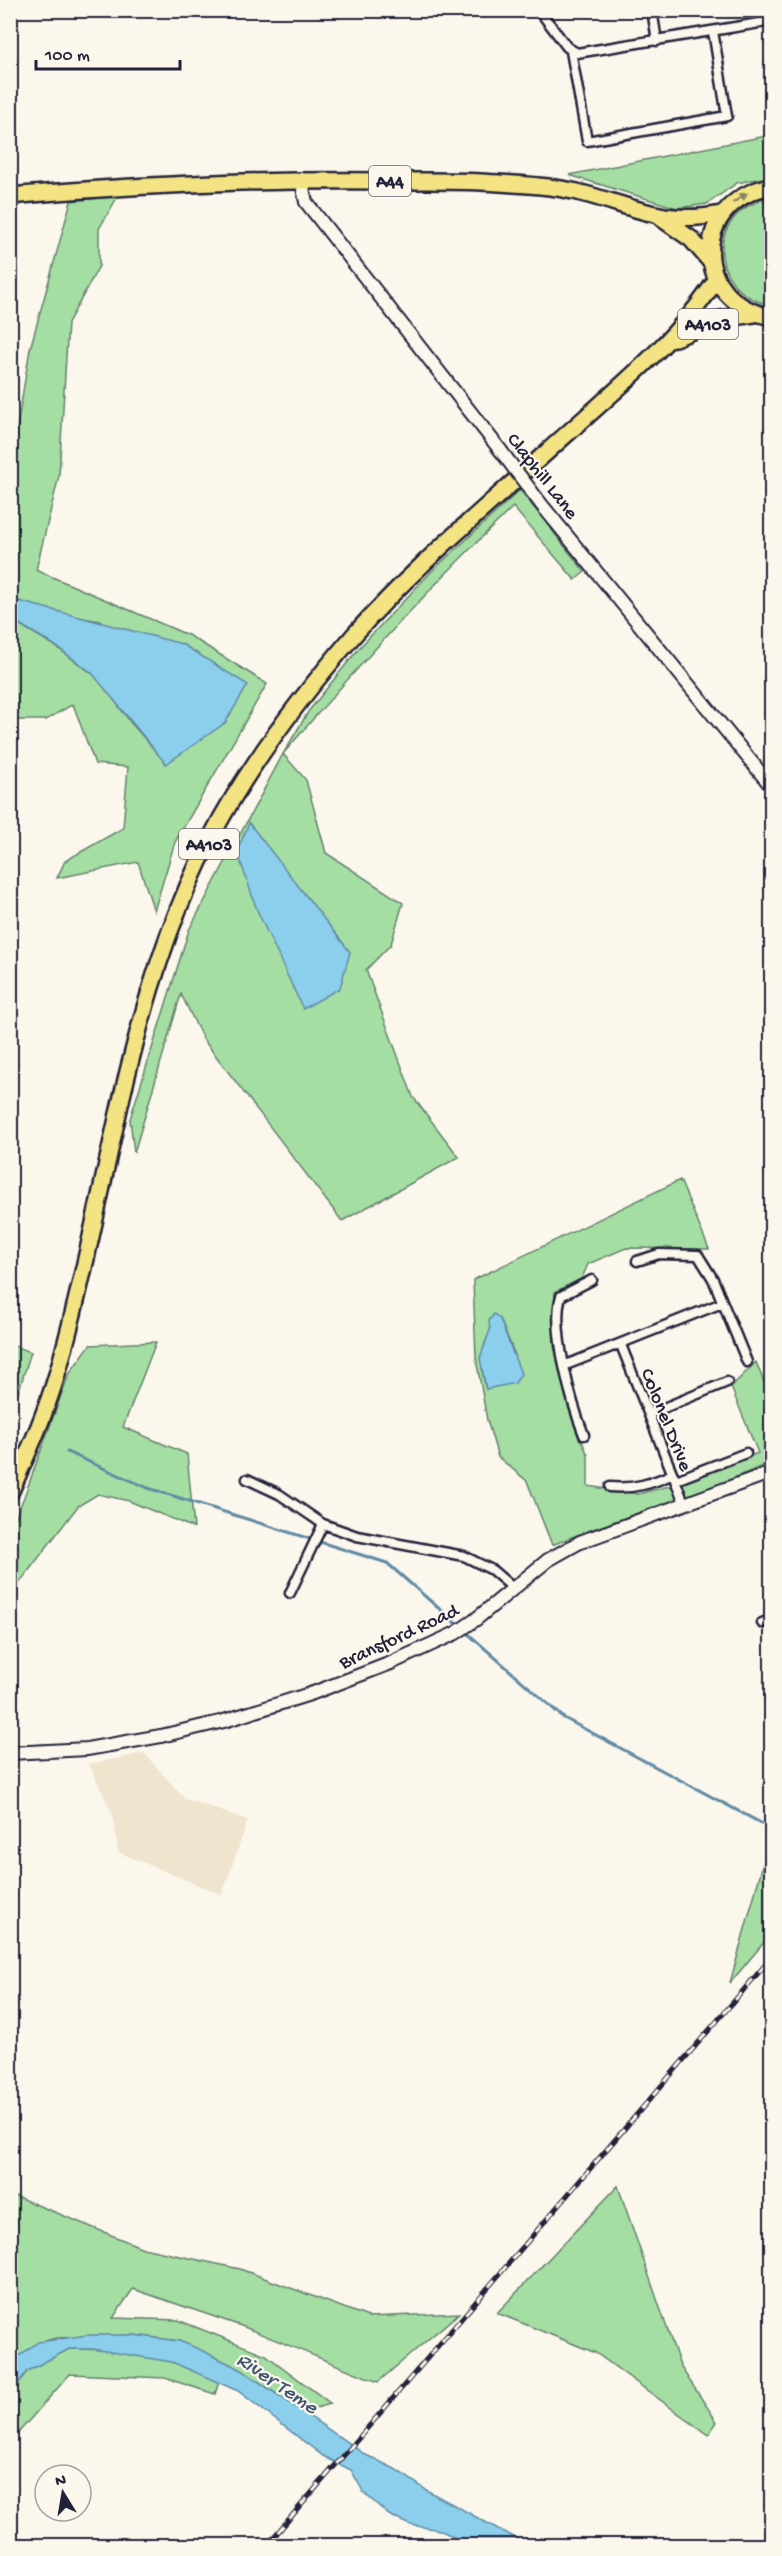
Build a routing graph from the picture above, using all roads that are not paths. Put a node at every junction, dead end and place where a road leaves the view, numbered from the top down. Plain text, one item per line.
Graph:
1 (539, 10) edge
2 (652, 10) edge
3 (771, 21) edge
4 (713, 31) junction
5 (657, 41) junction
6 (571, 51) junction
7 (301, 179) junction
8 (771, 186) edge
9 (10, 196) edge
10 (721, 214) junction
11 (660, 217) junction
12 (710, 261) junction
13 (716, 280) junction
14 (754, 314) junction
15 (771, 317) edge
16 (664, 344) junction
17 (771, 787) edge
18 (637, 1261) dead end
19 (592, 1280) dead end
20 (722, 1303) junction
21 (621, 1345) junction
22 (747, 1362) dead end
23 (566, 1365) junction
24 (727, 1383) dead end
25 (649, 1414) junction
26 (584, 1435) dead end
27 (746, 1453) dead end
28 (771, 1472) edge
29 (674, 1477) junction
30 (247, 1479) dead end
31 (610, 1487) dead end
32 (10, 1493) edge
33 (685, 1505) junction
34 (323, 1524) junction
35 (513, 1588) junction
36 (290, 1593) dead end
37 (771, 1619) edge
38 (762, 1623) dead end
39 (10, 1753) edge

1 - 6 street
2 - 5 street
3 - 4 street
4 - 5 street
4 - 6 street
5 - 6 street
7 - 9 highway, A44
7 - 11 highway, A44
7 - 17 street, Claphill Lane, bridge
10 -> 8 highway
10 - 11 highway, A44
10 - 12 highway
11 - 12 highway, A44
12 - 13 highway
13 - 14 highway
13 - 16 highway, A4103
14 - 15 highway
14 - 16 highway, A4103
16 - 32 highway, A4103
18 - 20 street
19 - 23 street
20 - 21 street
20 - 22 street
21 - 23 street
21 - 25 street, Colonel Drive
23 - 26 street
24 - 25 street
25 - 29 street, Colonel Drive
27 - 29 street
28 - 33 street, Bransford Road
29 - 31 street
29 - 33 street, Colonel Drive
30 - 34 street
33 - 35 street, Bransford Road
34 - 35 street
34 - 36 street
35 - 39 street, Bransford Road
37 - 38 street

